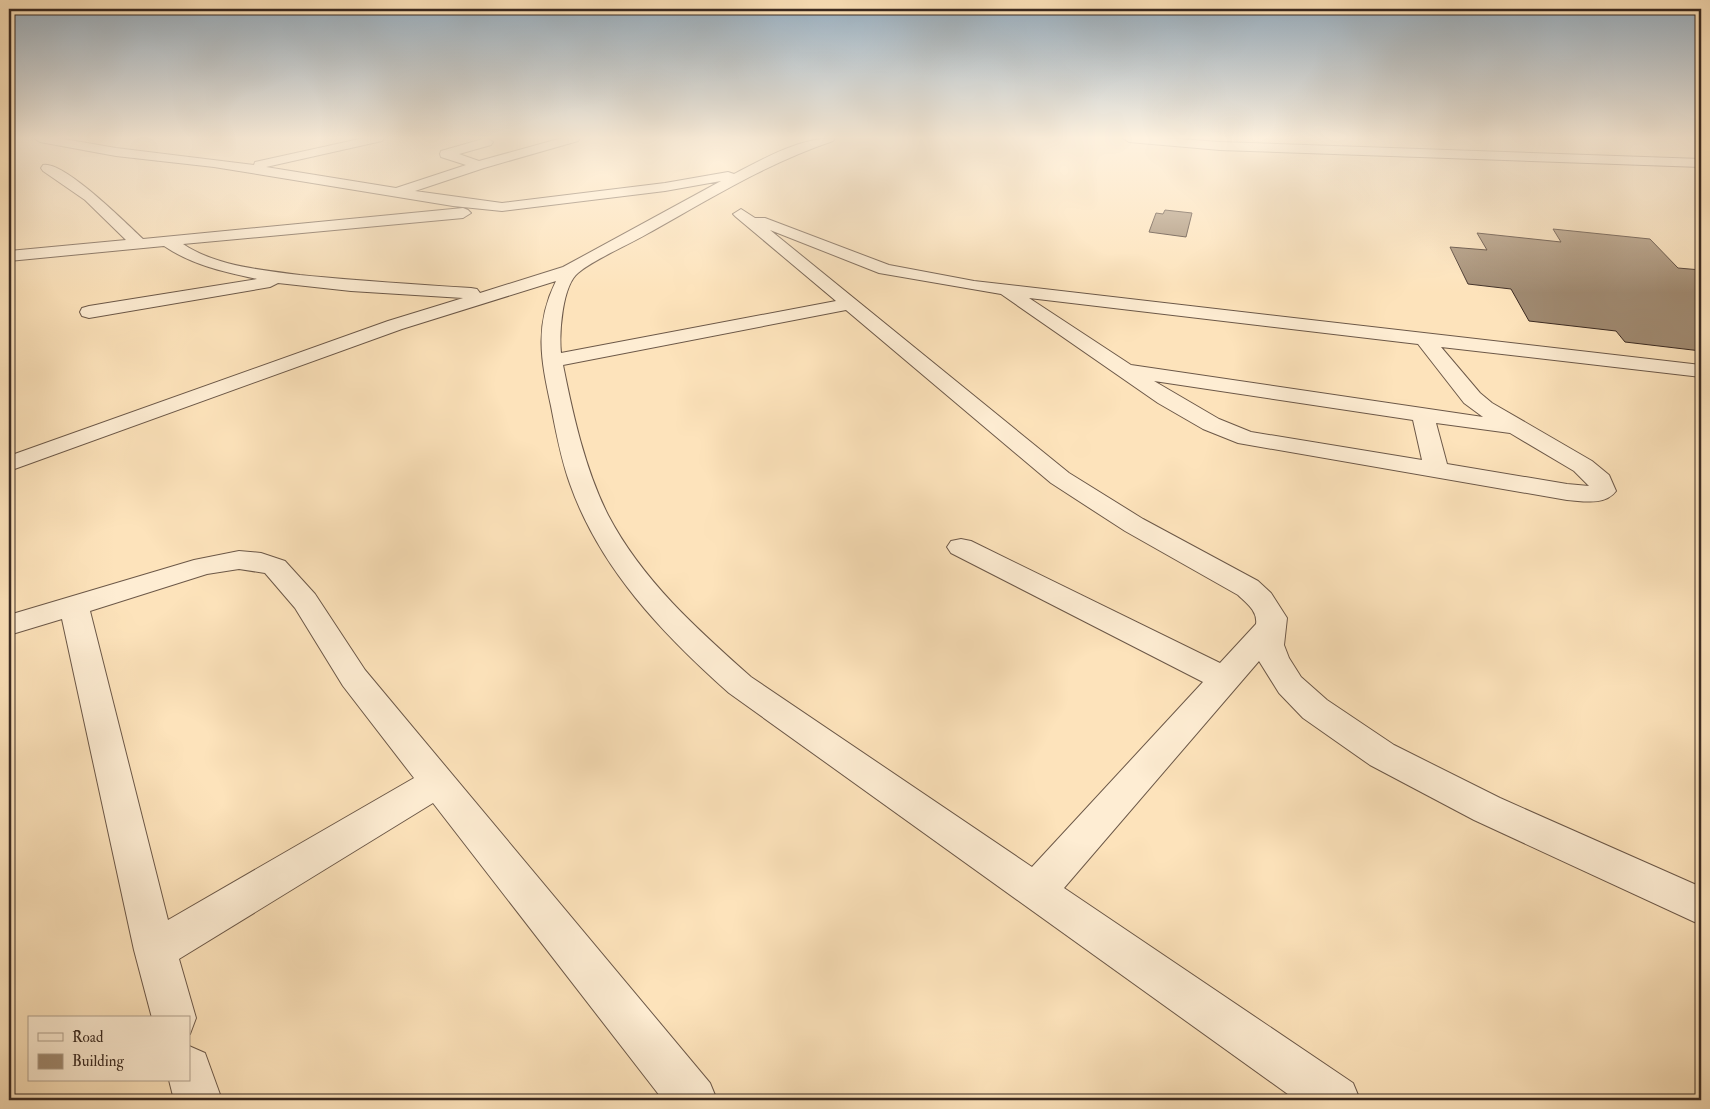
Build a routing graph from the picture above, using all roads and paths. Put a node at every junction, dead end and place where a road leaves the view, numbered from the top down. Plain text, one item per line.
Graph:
1 (80, 190) edge
2 (384, 190) edge
3 (405, 190) edge
4 (643, 190) edge
5 (718, 190) edge
6 (398, 192) junction
7 (700, 200) junction
8 (502, 207) junction
9 (741, 214) junction
10 (165, 240) junction
11 (137, 242) junction
12 (9, 256) edge
13 (569, 271) junction
14 (291, 279) junction
15 (1004, 290) junction
16 (495, 293) junction
17 (851, 304) junction
18 (89, 312) dead end
19 (1424, 337) junction
20 (553, 361) junction
21 (1123, 370) junction
22 (1701, 371) edge
23 (1423, 414) junction
24 (1520, 429) junction
25 (9, 464) edge
26 (1436, 470) junction
27 (961, 548) dead end
28 (74, 604) junction
29 (9, 625) edge
30 (1270, 628) junction
31 (1224, 679) junction
32 (437, 782) junction
33 (1035, 892) junction
34 (1701, 906) edge
35 (155, 950) junction
36 (173, 1016) edge
37 (190, 1072) edge
38 (198, 1100) edge
39 (692, 1100) edge
40 (1336, 1100) edge

1 - 11 street
2 - 6 street
3 - 6 street
4 - 8 street
5 - 7 street
6 - 8 street
7 - 9 street
7 - 13 street
8 - 10 street
9 - 15 street
9 - 17 street
10 - 11 street
10 - 14 street
11 - 12 street
13 - 16 street
13 - 20 street
14 - 16 street
14 - 18 street
15 - 19 street
15 - 21 street
16 - 25 street
17 - 20 street
17 - 30 street
19 - 22 street
19 - 24 street
20 - 33 street
21 - 23 street
21 - 26 street
23 - 24 street
23 - 26 street
24 - 26 street
27 - 31 street
28 - 29 street
28 - 32 street
28 - 35 street
30 - 31 street
30 - 34 street
31 - 33 street
32 - 35 street
32 - 39 street
33 - 40 street
35 - 36 street
37 - 38 street

